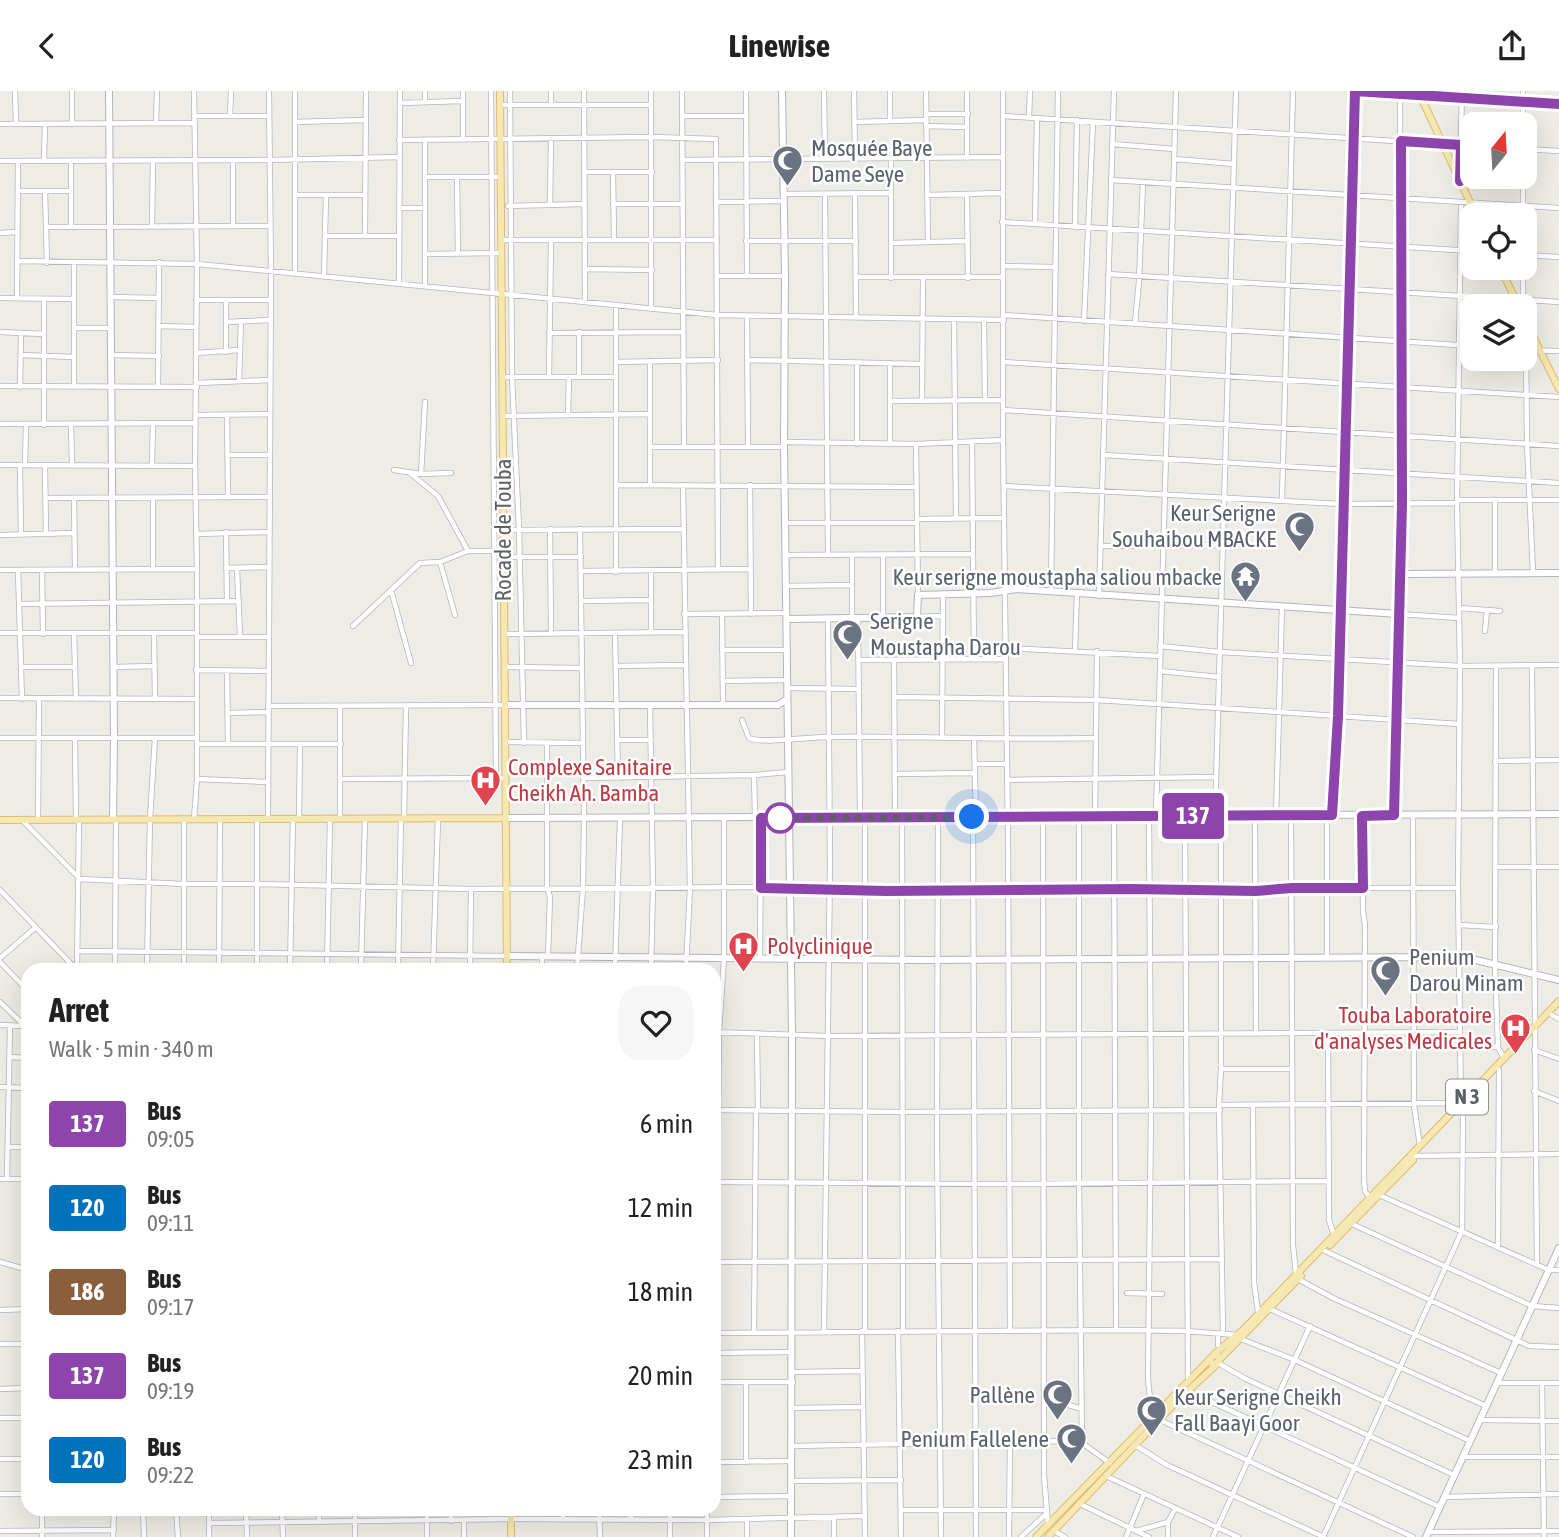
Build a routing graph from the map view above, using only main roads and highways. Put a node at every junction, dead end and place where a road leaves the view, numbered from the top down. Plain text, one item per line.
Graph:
1 (500, 91) edge
2 (1418, 93) edge
3 (1470, 203) edge
4 (1537, 343) edge
5 (1559, 389) edge
6 (505, 818) junction
7 (0, 820) edge
8 (507, 963) edge
9 (1559, 1001) edge
10 (1559, 1007) edge
11 (1556, 1017) edge
12 (1535, 1030) junction
13 (1460, 1107) junction
14 (1413, 1157) junction
15 (1375, 1197) junction
16 (1297, 1277) junction
17 (1239, 1337) junction
18 (1216, 1359) junction
19 (1104, 1474) junction
20 (511, 1516) edge
21 (1051, 1528) junction
22 (511, 1537) edge
23 (1036, 1537) edge
24 (1048, 1537) edge

1 - 6 main road, Rocade de Touba
2 - 3 main road
4 - 5 main road
6 - 7 main road
6 - 8 main road, Rocade de Touba
9 - 12 main road, N 3
10 - 11 main road, N 3
11 - 12 main road, N 3
12 - 13 main road, N 3
12 - 13 main road, N 3
13 - 14 main road, N 3
13 - 14 main road, N 3
14 - 15 main road, N 3
15 - 16 main road, N 3
15 - 16 main road, N 3
16 - 17 main road, N 3
16 - 17 main road, N 3
17 - 18 main road, N 3
18 - 19 main road, N 3
18 - 19 main road, N 3
19 - 21 main road, N 3
19 - 21 main road, N 3
20 - 22 main road
21 - 23 main road, N 3
21 - 24 main road, N 3

